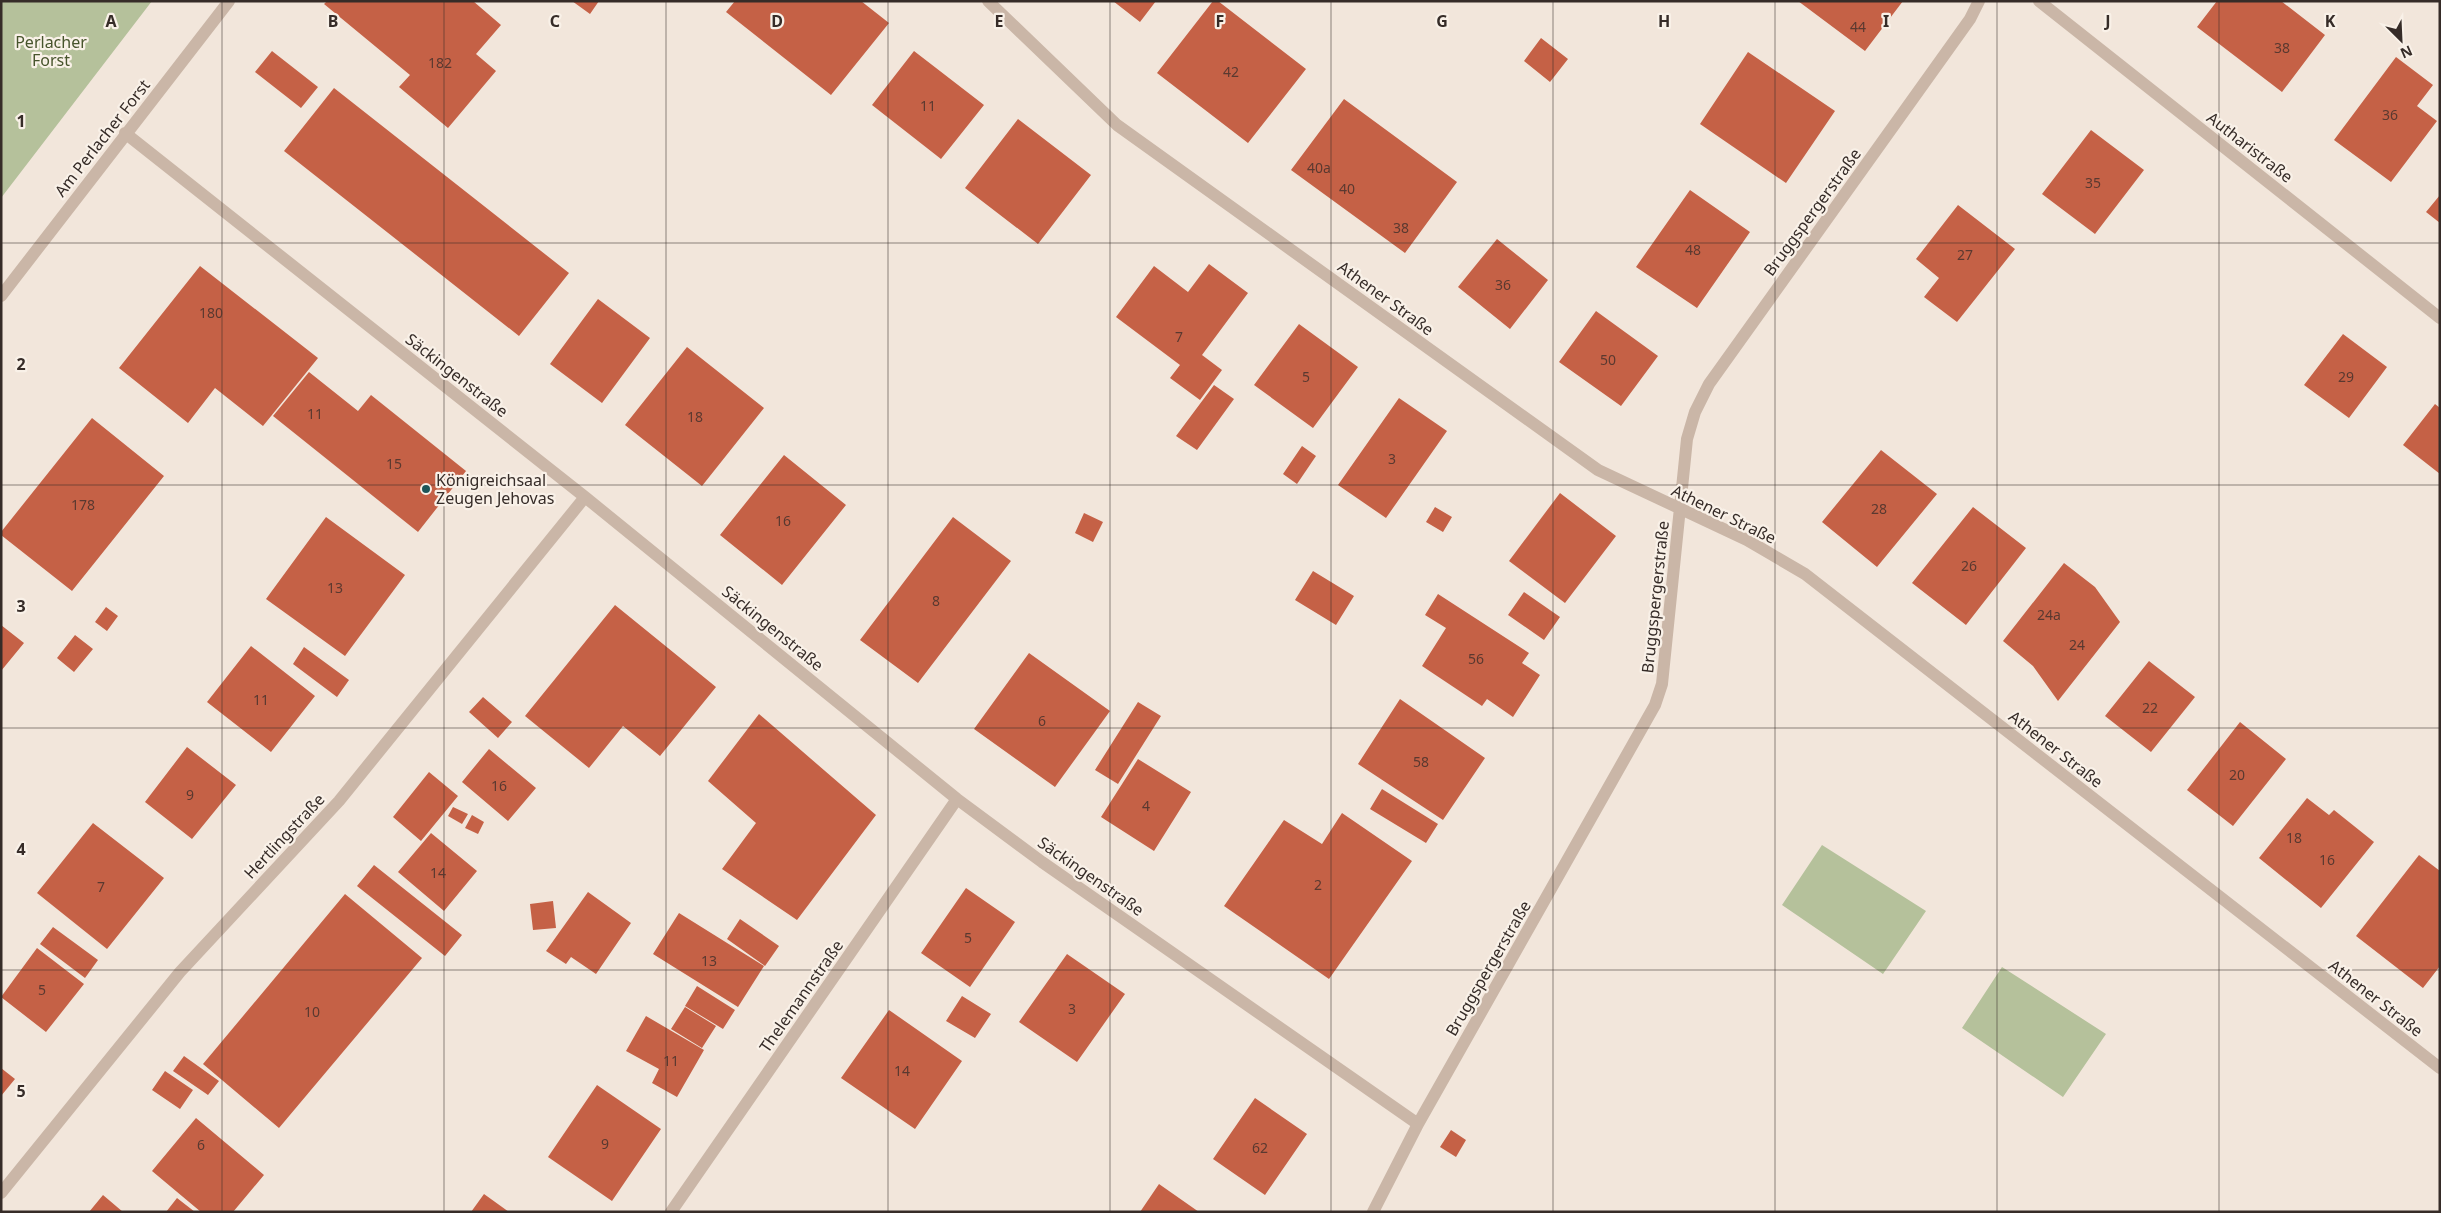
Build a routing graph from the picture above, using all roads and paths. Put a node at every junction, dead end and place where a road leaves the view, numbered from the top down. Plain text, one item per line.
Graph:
1 (229, 1) edge
2 (988, 1) edge
3 (1980, 1) edge
4 (2040, 1) edge
5 (126, 133) junction
6 (1, 296) edge
7 (2440, 318) edge
8 (584, 497) junction
9 (1680, 509) junction
10 (957, 799) junction
11 (2440, 1068) edge
12 (1418, 1124) junction
13 (1, 1193) edge
14 (671, 1212) edge
15 (1373, 1212) edge

1 - 5 street, Am Perlacher Forst
2 - 9 street, Athener Straße
3 - 9 street, Bruggspergerstraße
4 - 7 street, Autharistraße
5 - 6 street, Am Perlacher Forst
5 - 8 street, Säckingenstraße
8 - 10 street, Säckingenstraße
8 - 13 street, Hertlingstraße
9 - 11 street, Athener Straße
9 - 12 street, Bruggspergerstraße
10 - 12 street, Säckingenstraße
10 - 14 street, Thelemannstraße
12 - 15 street, Bruggspergerstraße

